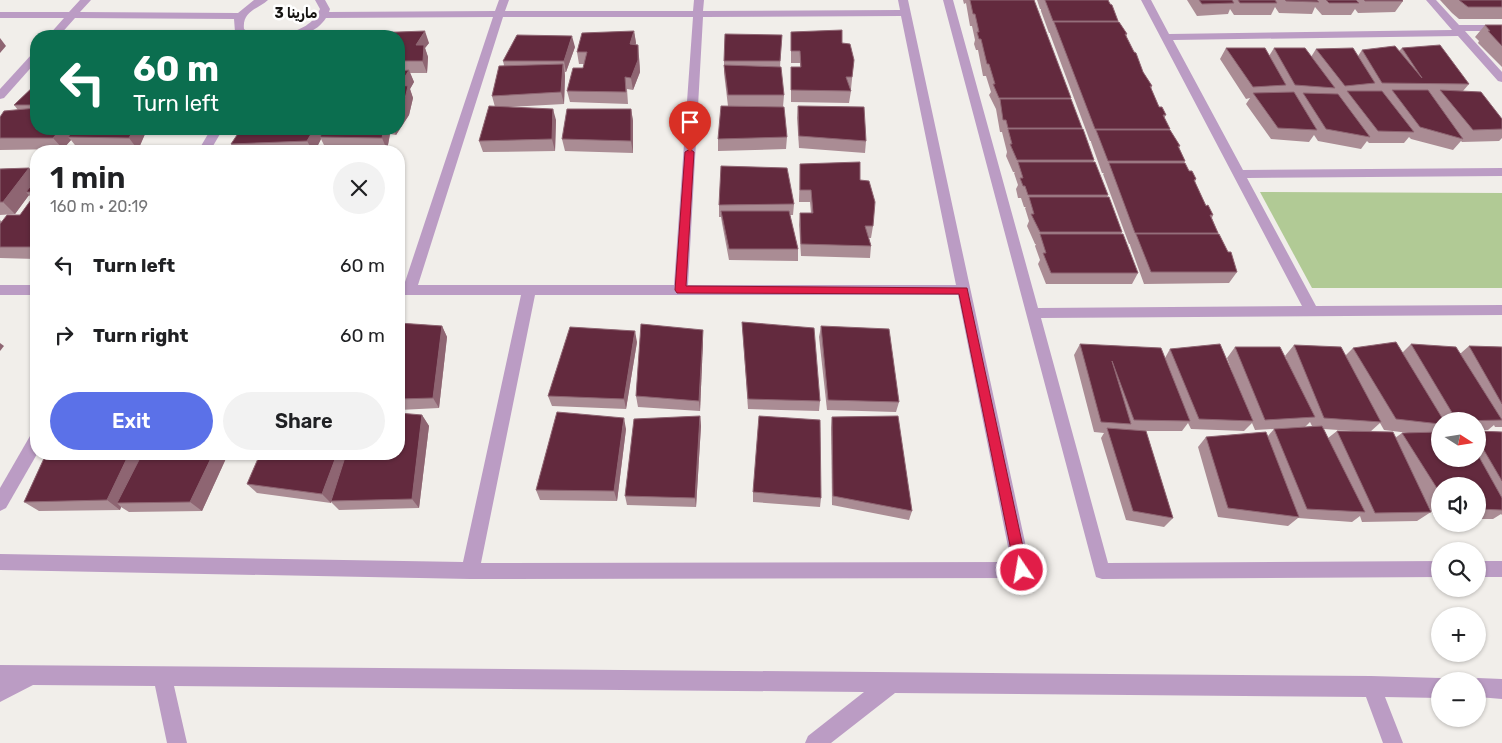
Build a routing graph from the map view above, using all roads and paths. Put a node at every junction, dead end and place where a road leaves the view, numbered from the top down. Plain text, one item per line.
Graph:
1 (86, 0) edge
2 (263, 0) edge
3 (320, 0) edge
4 (504, 0) edge
5 (699, 0) edge
6 (948, 0) edge
7 (1146, 0) edge
8 (1431, 0) edge
9 (904, 7) edge
10 (698, 14) junction
11 (0, 15) edge
12 (324, 15) junction
13 (499, 15) junction
14 (72, 16) junction
15 (240, 16) junction
16 (1502, 28) edge
17 (59, 30) edge
18 (239, 30) edge
19 (305, 30) edge
20 (1458, 30) junction
21 (1166, 37) junction
22 (30, 63) edge
23 (1502, 79) edge
24 (0, 96) edge
25 (1502, 172) edge
26 (1239, 174) junction
27 (405, 287) edge
28 (0, 290) edge
29 (30, 290) edge
30 (405, 290) edge
31 (529, 290) junction
32 (680, 290) junction
33 (963, 290) junction
34 (1502, 310) edge
35 (1312, 311) junction
36 (1032, 313) junction
37 (30, 450) edge
38 (0, 503) edge
39 (0, 562) edge
40 (1486, 569) edge
41 (1502, 569) edge
42 (1431, 570) edge
43 (470, 571) junction
44 (0, 675) edge
45 (32, 675) junction
46 (162, 676) junction
47 (893, 682) junction
48 (1371, 686) junction
49 (1431, 688) edge
50 (1486, 688) edge
51 (1502, 689) edge
52 (0, 692) edge
53 (177, 743) edge
54 (816, 743) edge
55 (1393, 743) edge

1 - 14 street
2 - 15 street
3 - 12 street
4 - 13 street
5 - 10 street
6 - 36 street
7 - 21 street
8 - 20 street
9 - 10 street
9 - 33 street
10 - 13 street
10 - 32 street
11 - 14 street
12 - 13 street
12 - 19 street
13 - 27 street
14 - 15 street
14 - 17 street
15 - 18 street
16 - 20 street
20 - 21 street
20 - 23 street
21 - 26 street
22 - 24 street
25 - 26 street
26 - 35 street
28 - 29 street
30 - 31 street
31 - 32 street
31 - 43 street
32 - 33 street
33 - 43 street
34 - 35 street
35 - 36 street
36 - 42 street
37 - 38 street
39 - 43 street
40 - 41 street
44 - 45 street
45 - 46 street
45 - 52 street
46 - 47 street
46 - 53 street
47 - 48 street
47 - 54 street
48 - 49 street
48 - 55 street
50 - 51 street

